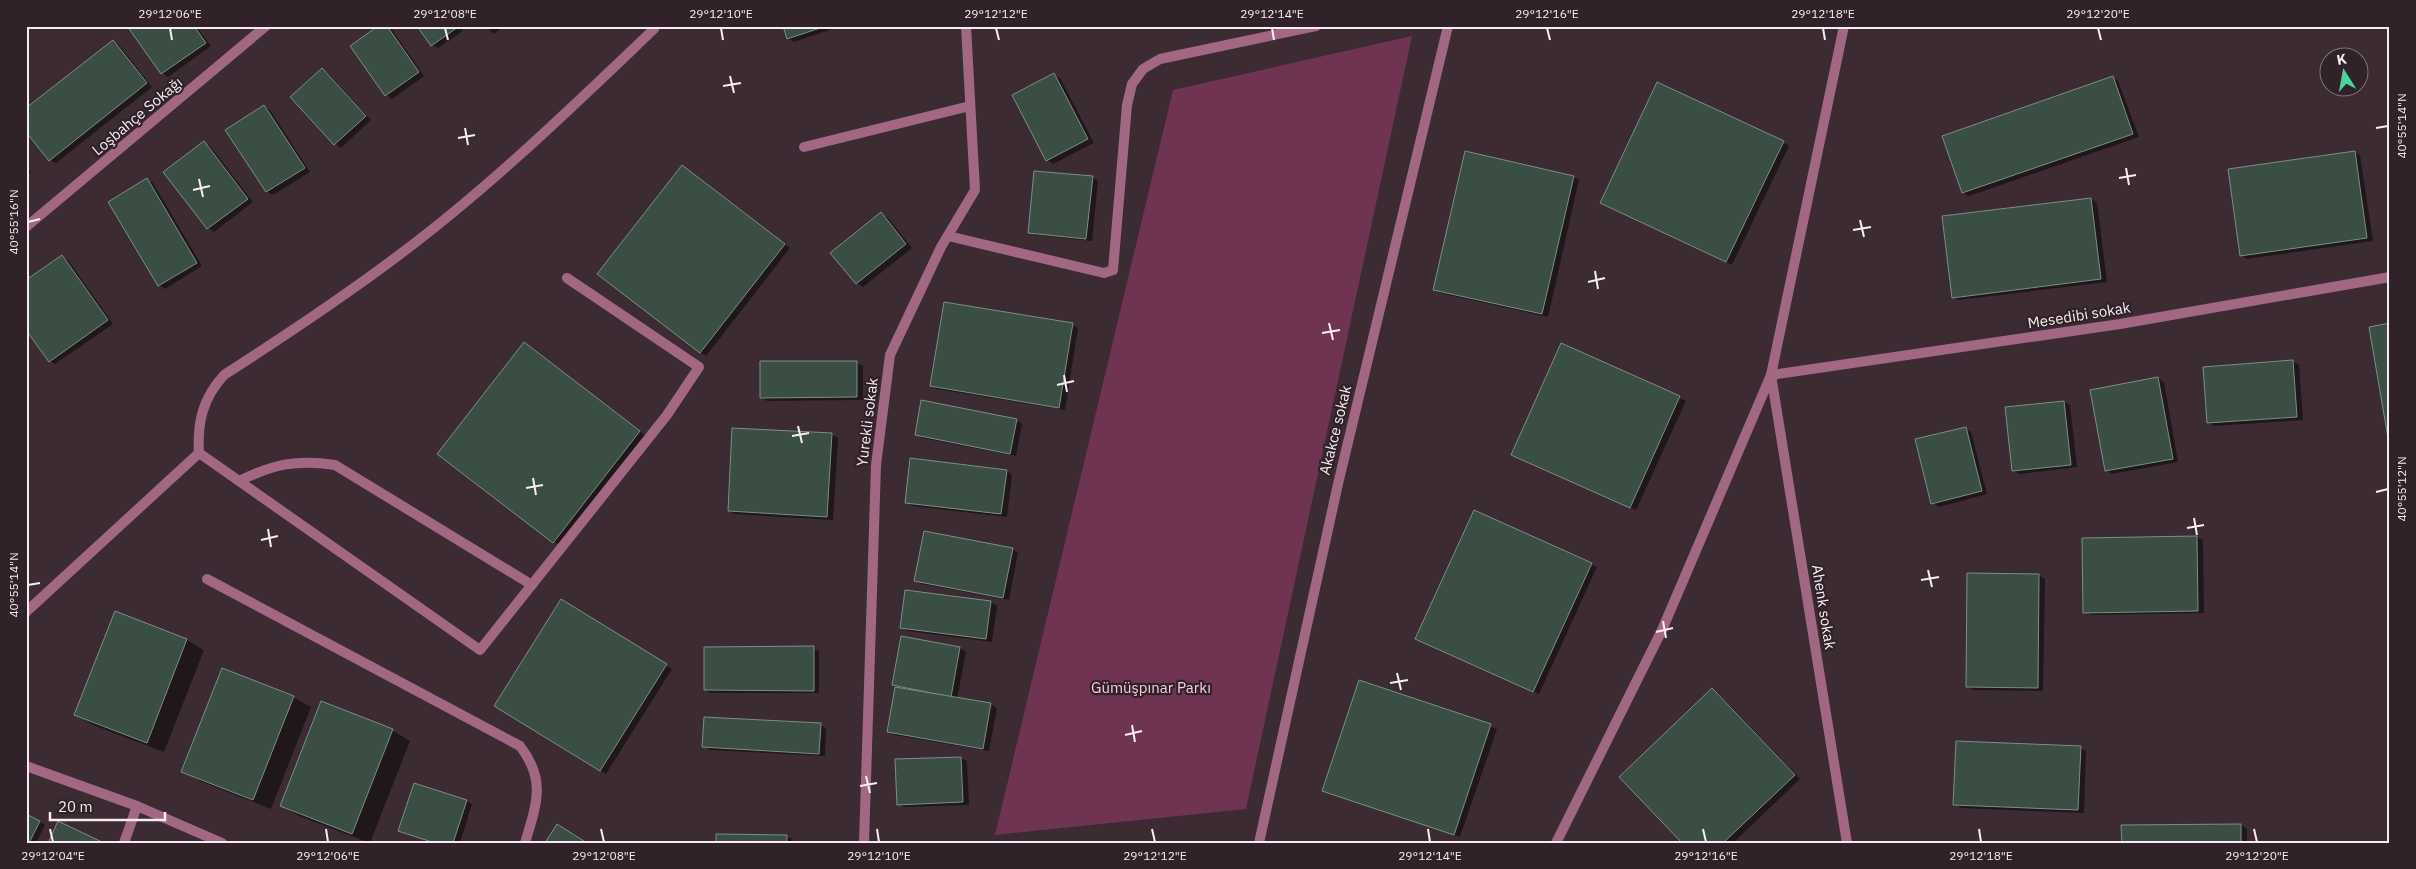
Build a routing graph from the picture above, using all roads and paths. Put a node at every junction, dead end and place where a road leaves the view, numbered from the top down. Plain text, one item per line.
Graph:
1 (266, 26) edge
2 (966, 26) edge
3 (1316, 26) edge
4 (1448, 26) edge
5 (1844, 26) edge
6 (654, 29) dead end
7 (970, 106) junction
8 (804, 147) dead end
9 (26, 227) edge
10 (948, 236) junction
11 (2390, 277) edge
12 (567, 278) dead end
13 (1771, 375) junction
14 (199, 453) junction
15 (240, 481) junction
16 (207, 578) dead end
17 (532, 585) junction
18 (26, 612) edge
19 (26, 766) edge
20 (137, 806) junction
21 (124, 843) edge
22 (222, 843) edge
23 (525, 843) edge
24 (864, 843) edge
25 (1259, 843) edge
26 (1556, 843) edge
27 (1847, 843) edge

1 - 9 street, Loşbahçe Sokağı
2 - 7 street, Yurekli sokak
3 - 10 street
4 - 25 street, Akakce sokak
5 - 13 street
6 - 14 street
7 - 8 street
7 - 10 street, Yurekli sokak
10 - 24 street, Yurekli sokak
11 - 13 street, Mesedibi sokak
12 - 17 street
13 - 26 street
13 - 27 street, Ahenk sokak
14 - 15 street
14 - 18 street
15 - 17 street
15 - 17 street
16 - 23 street
19 - 20 street
20 - 21 street
20 - 22 street

